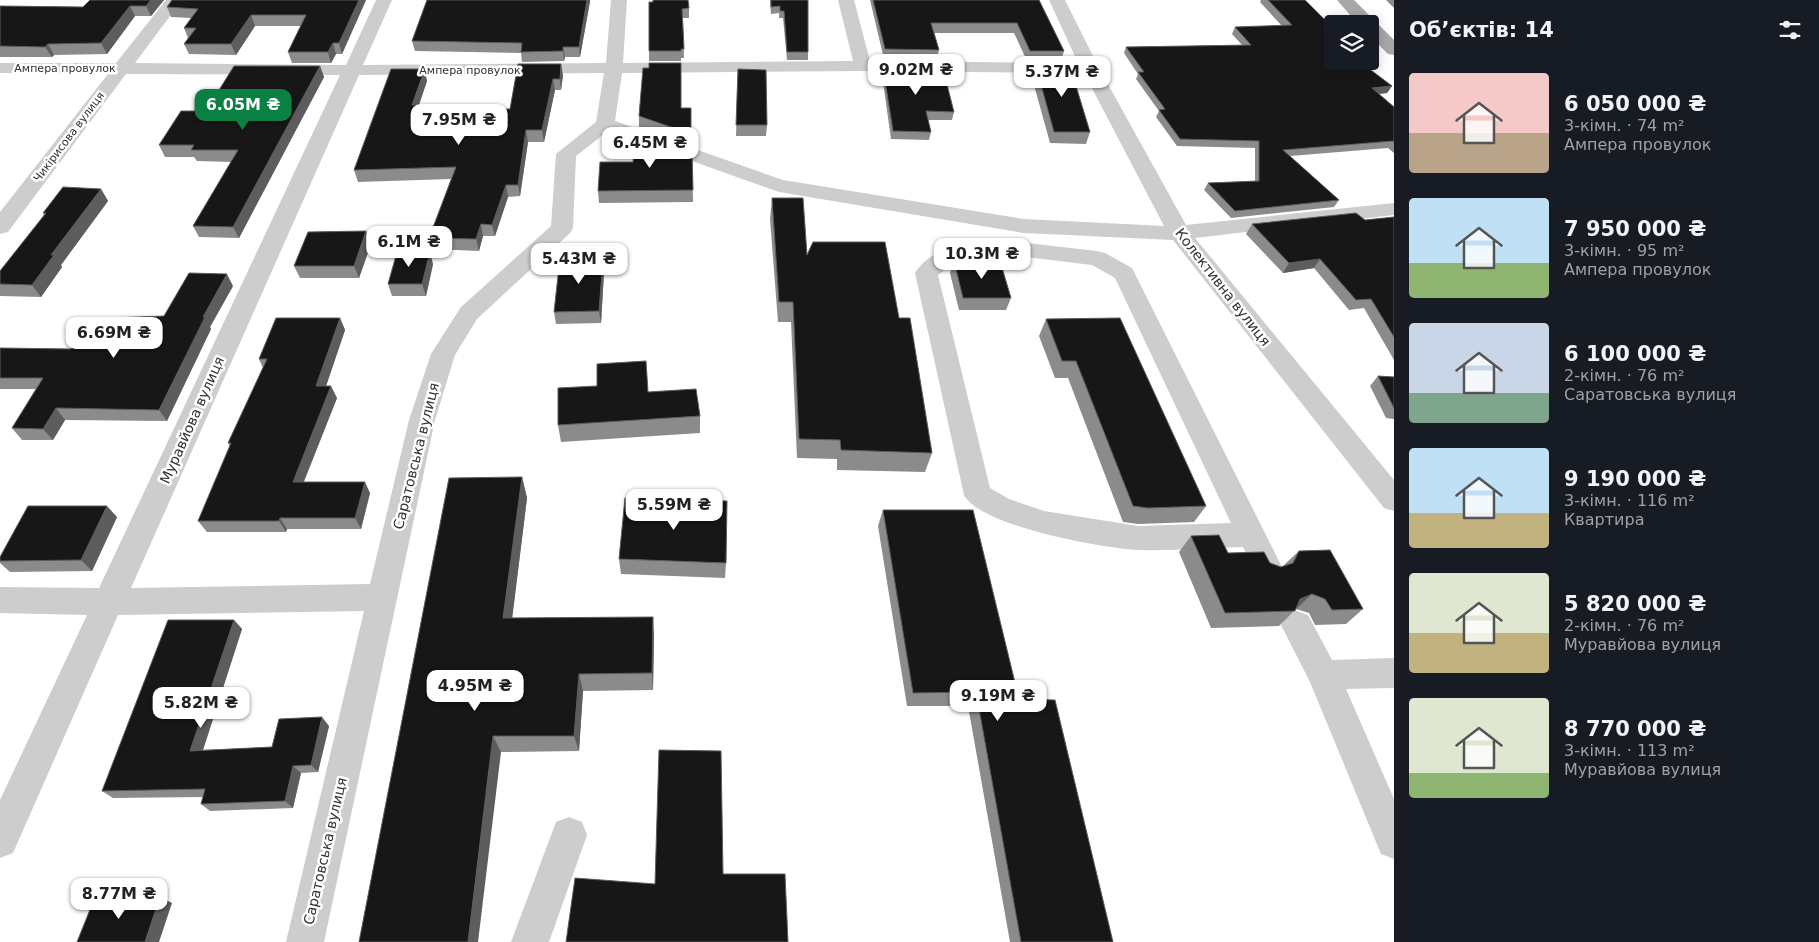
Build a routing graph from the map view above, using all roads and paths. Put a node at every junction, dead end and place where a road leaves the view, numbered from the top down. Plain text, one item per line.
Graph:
1 (174, 0) edge
2 (384, 0) edge
3 (619, 0) edge
4 (846, 0) edge
5 (1057, 0) edge
6 (1345, 0) edge
7 (1359, 15) edge
8 (1379, 35) edge
9 (1394, 50) edge
10 (863, 66) junction
11 (0, 68) edge
12 (122, 68) junction
13 (1090, 68) junction
14 (614, 69) junction
15 (350, 70) junction
16 (605, 124) junction
17 (1394, 209) edge
18 (0, 227) edge
19 (1179, 233) junction
20 (1394, 500) edge
21 (1252, 535) junction
22 (1267, 567) edge
23 (383, 598) junction
24 (0, 600) edge
25 (110, 602) junction
26 (1297, 625) edge
27 (1394, 673) edge
28 (1323, 675) junction
29 (569, 835) dead end
30 (0, 840) edge
31 (1394, 842) edge
32 (305, 942) edge
33 (530, 942) edge

1 - 12 street, Чикірисова вулиця
2 - 15 street, Муравйова вулиця
3 - 14 street
4 - 10 street
5 - 13 street, Колективна вулиця
6 - 7 main road
8 - 9 main road
10 - 13 street, Ампера провулок
10 - 14 street, Ампера провулок
11 - 12 street, Ампера провулок
12 - 15 street, Ампера провулок
12 - 18 street, Чикірисова вулиця
13 - 19 street, Колективна вулиця
14 - 15 street, Ампера провулок
14 - 16 street
15 - 25 street, Муравйова вулиця
16 - 19 street
16 - 23 street, Саратовська вулиця
17 - 19 street
19 - 20 street, Колективна вулиця
21 - 21 street
21 - 22 street
23 - 25 street
23 - 32 street, Саратовська вулиця
24 - 25 street
25 - 30 street, Муравйова вулиця
26 - 28 street
27 - 28 street
28 - 31 street
29 - 33 street

